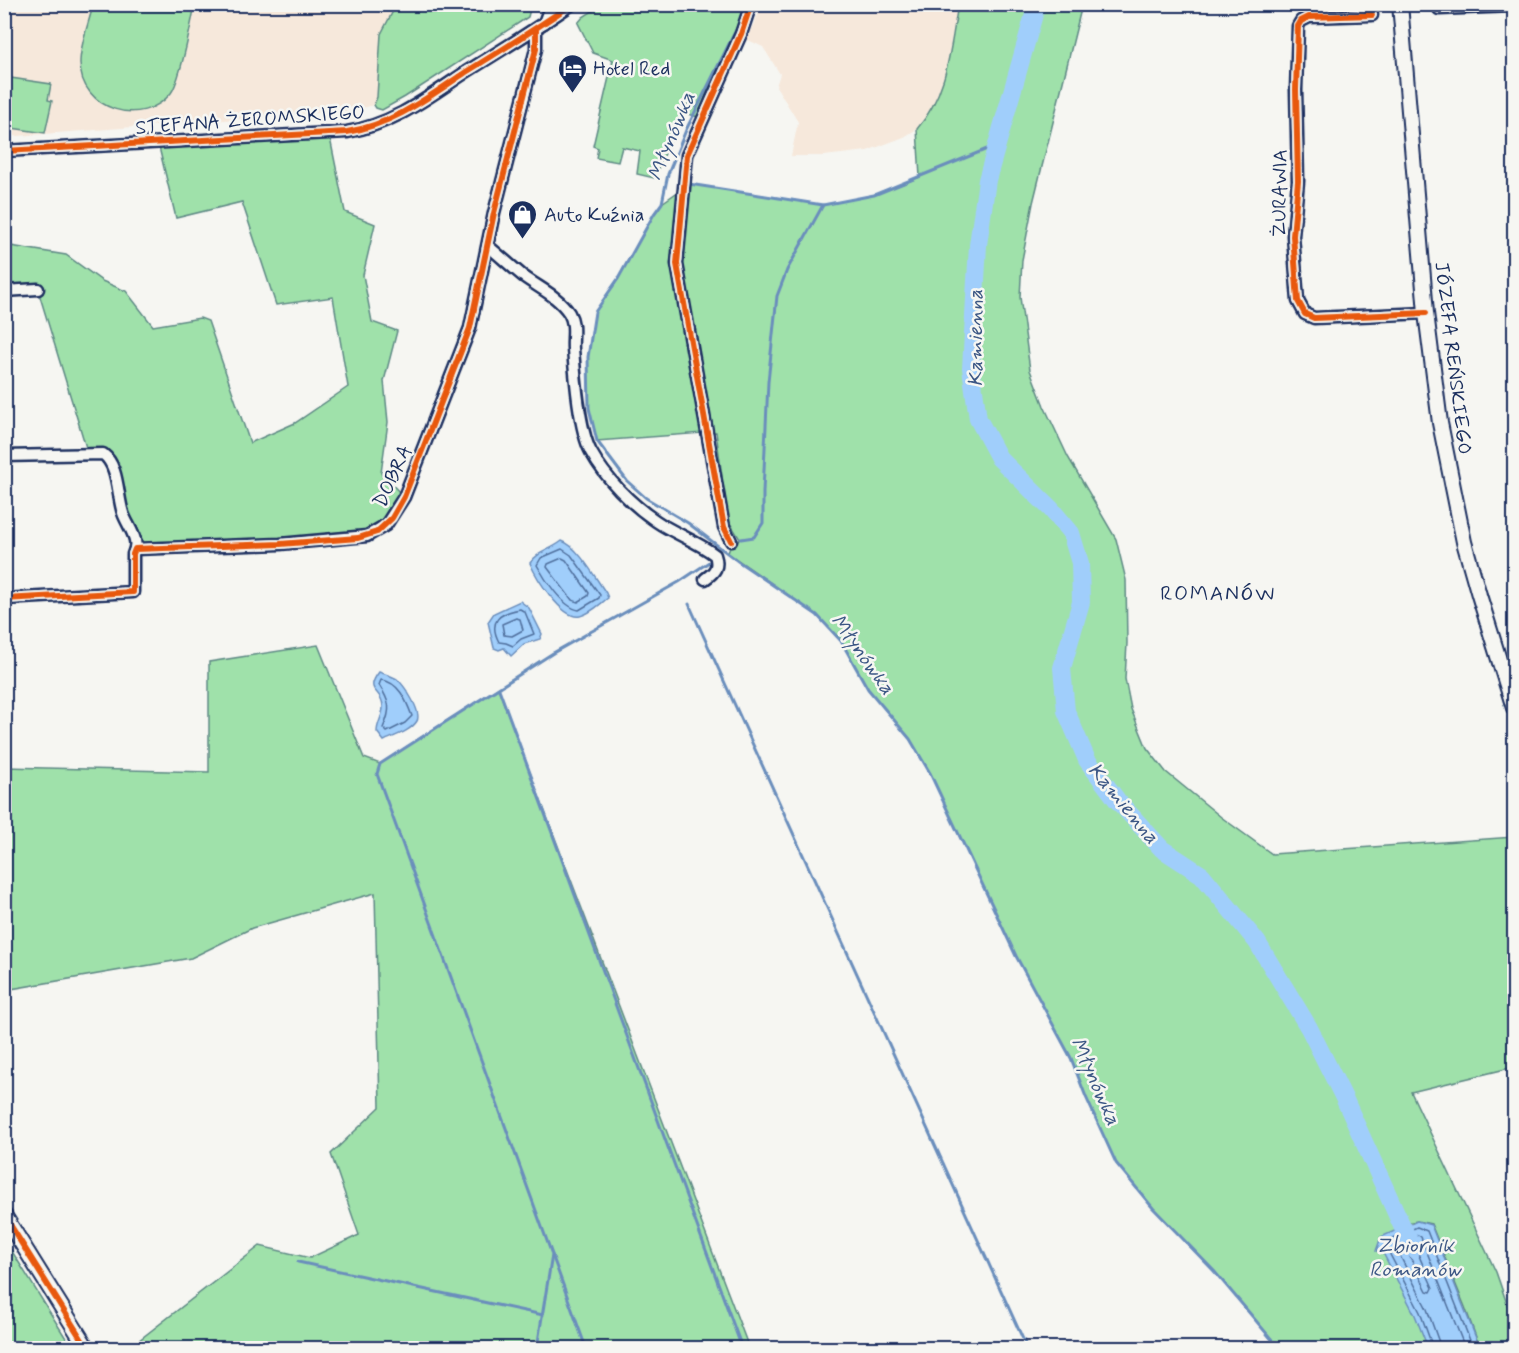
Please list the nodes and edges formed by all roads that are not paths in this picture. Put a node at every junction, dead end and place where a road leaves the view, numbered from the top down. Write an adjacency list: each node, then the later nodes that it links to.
1 (551, 4): 8 (street, DOBRA)
2 (572, 4): 8 (street, STEFANA ŻEROMSKIEGO)
3 (750, 4): 15 (street)
4 (1400, 4): 13 (main road, JÓZEFA REŃSKIEGO)
5 (1515, 6): 6 (street)
6 (1439, 9)
7 (1372, 15): 13 (street, ŻURAWIA)
8 (540, 26): 9 (street, STEFANA ŻEROMSKIEGO); 10 (street, DOBRA)
9 (4, 151)
10 (488, 246): 16 (street, DOBRA); 17 (street)
11 (38, 289): 12 (street)
12 (4, 291)
13 (1426, 313): 19 (main road, JÓZEFA REŃSKIEGO)
14 (4, 456): 16 (street)
15 (731, 541)
16 (135, 549): 18 (street)
17 (705, 579)
18 (4, 599)
19 (1515, 708)
20 (4, 1215): 21 (main road)
21 (87, 1348)

